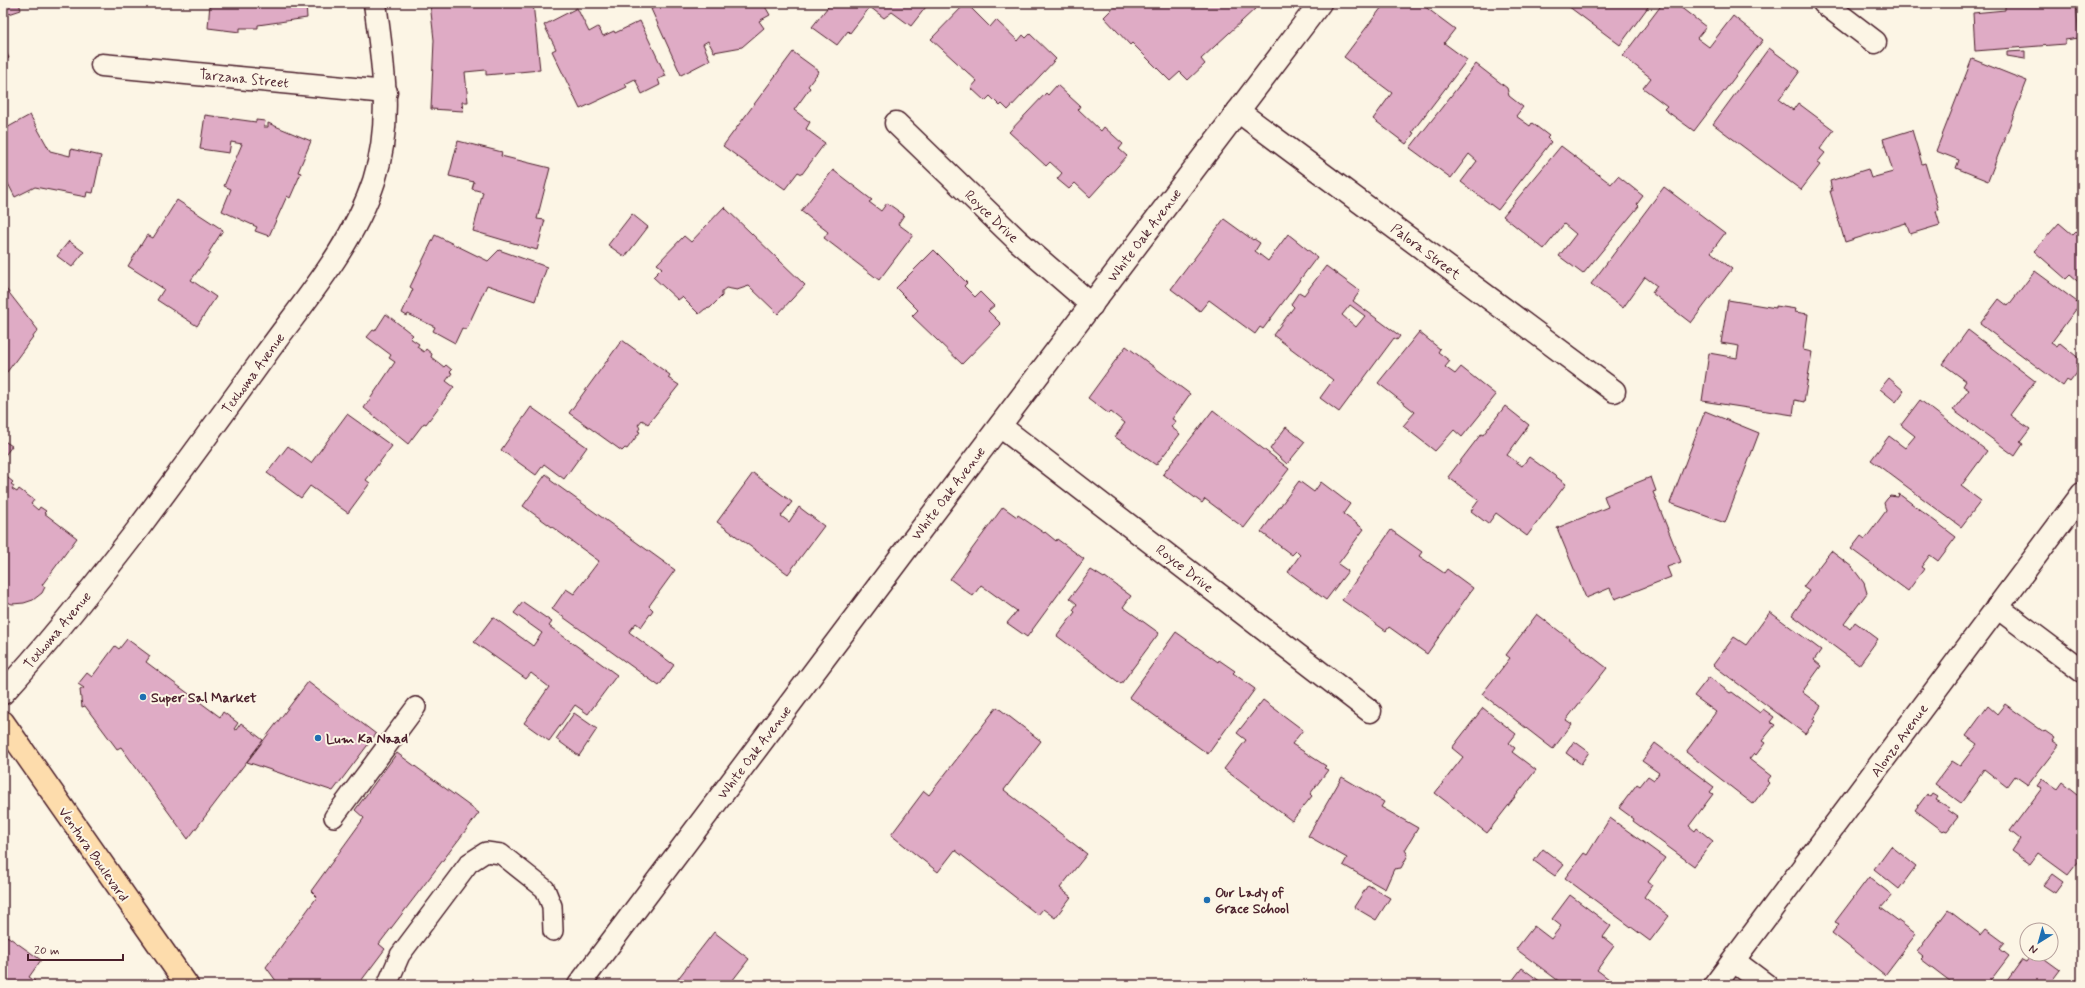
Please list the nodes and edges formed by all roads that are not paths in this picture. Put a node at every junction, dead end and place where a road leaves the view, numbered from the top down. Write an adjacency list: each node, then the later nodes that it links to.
1 (375, 3): 6 (street, Texhoma Avenue)
2 (1320, 3): 7 (street, White Oak Avenue)
3 (1824, 3): 4 (street)
4 (1875, 42)
5 (102, 65): 6 (street, Tarzana Street)
6 (386, 92): 15 (street, Texhoma Avenue)
7 (1238, 111): 9 (street, White Oak Avenue); 10 (street, Palora Street)
8 (896, 123): 9 (street, Royce Drive)
9 (1092, 305): 11 (street, White Oak Avenue)
10 (1614, 391)
11 (1000, 426): 17 (street, Royce Drive); 24 (street, White Oak Avenue)
12 (2082, 494): 13 (street, Alonzo Avenue)
13 (1997, 607): 14 (street); 21 (street, Alonzo Avenue)
14 (2082, 671)
15 (3, 693)
16 (416, 707): 19 (lane)
17 (1370, 710)
18 (3, 722): 22 (main road, Ventura Boulevard)
19 (334, 817)
20 (553, 930): 23 (lane)
21 (1734, 960): 25 (street, Alonzo Avenue); 26 (street)
22 (187, 985)
23 (387, 985)
24 (579, 985)
25 (1715, 985)
26 (1766, 985)

